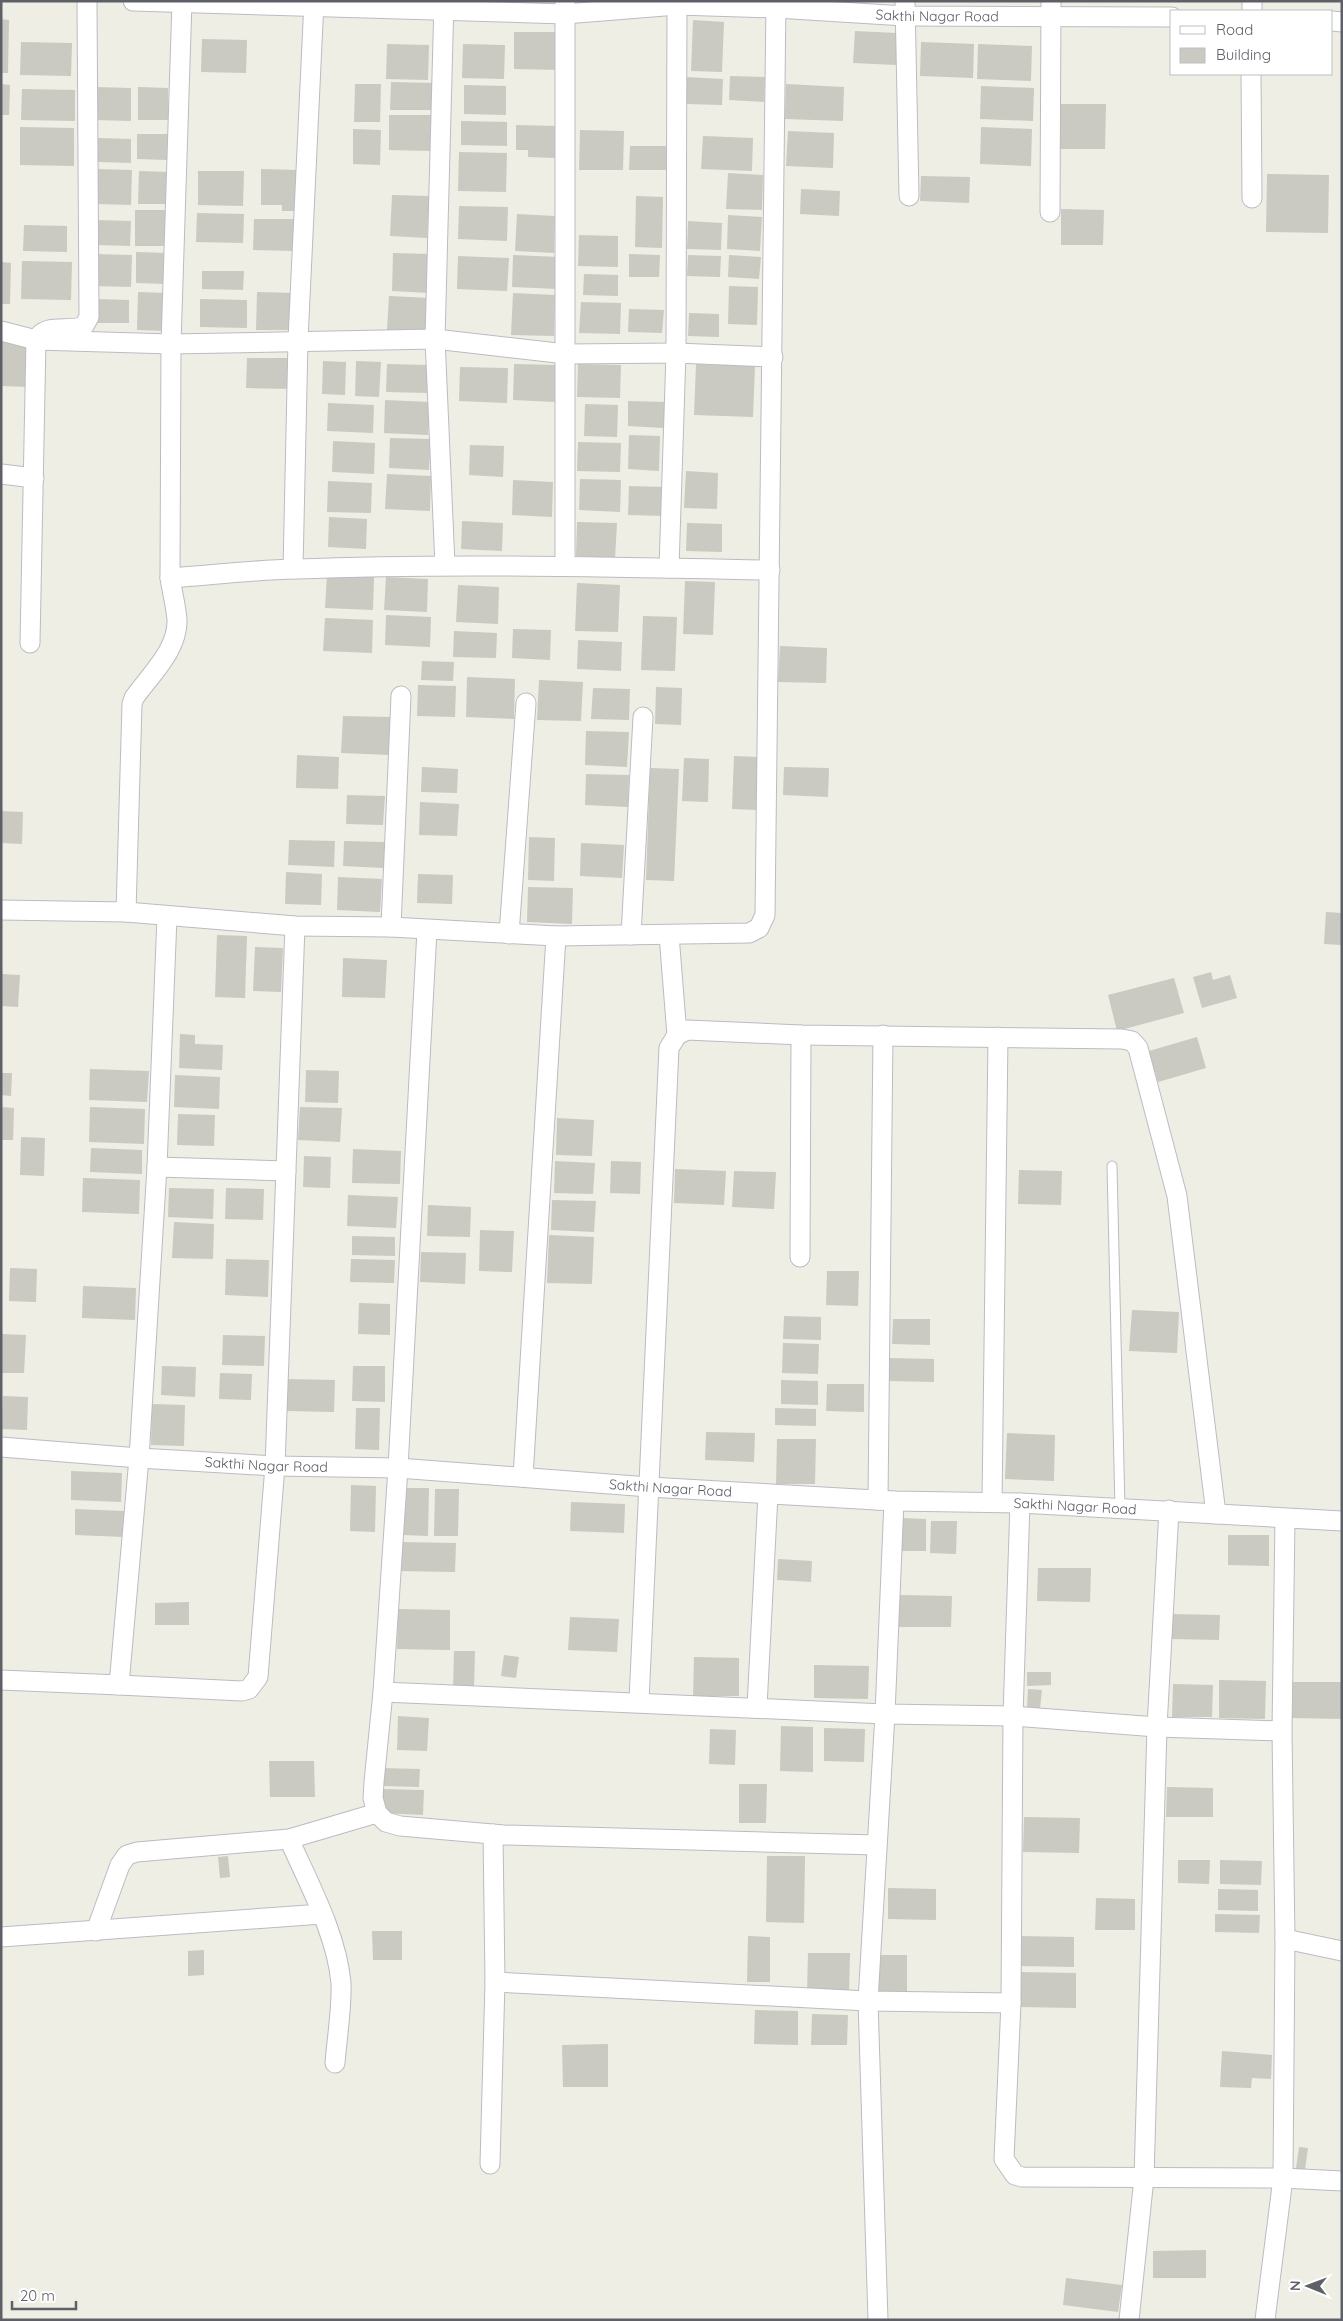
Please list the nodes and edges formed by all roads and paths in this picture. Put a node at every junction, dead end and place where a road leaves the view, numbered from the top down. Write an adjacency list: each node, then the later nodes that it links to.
1 (87, 1): 18 (street)
2 (134, 1): 3 (street, Sakthi Nagar Road)
3 (182, 2): 5 (street, Sakthi Nagar Road); 20 (street)
4 (677, 3): 6 (street, Sakthi Nagar Road); 8 (street, Sakthi Nagar Road); 21 (street)
5 (314, 4): 7 (street, Sakthi Nagar Road); 19 (street)
6 (776, 4): 10 (street, Sakthi Nagar Road); 23 (street)
7 (444, 5): 8 (street, Sakthi Nagar Road); 17 (street)
8 (565, 8): 22 (street)
9 (1051, 8): 10 (street, Sakthi Nagar Road); 11 (street, Sakthi Nagar Road); 15 (street)
10 (905, 9): 13 (street)
11 (1163, 12)
12 (1252, 75): 14 (street)
13 (909, 196)
14 (1252, 198)
15 (1050, 212)
16 (1, 331): 18 (street)
17 (435, 339): 19 (street); 22 (street); 26 (street)
18 (36, 340): 20 (street); 25 (street)
19 (298, 340): 20 (street); 29 (street)
20 (171, 344): 31 (street)
21 (676, 353): 22 (street); 23 (street); 28 (street)
22 (566, 354): 27 (street)
23 (773, 357): 30 (street)
24 (1, 474): 25 (street)
25 (34, 478): 32 (street)
26 (445, 565): 27 (street); 29 (street)
27 (565, 565): 28 (street)
28 (669, 568): 30 (street)
29 (293, 569): 31 (street)
30 (770, 570): 43 (street)
31 (170, 578): 37 (street)
32 (30, 643)
33 (401, 696): 40 (street)
34 (526, 703): 42 (street)
35 (643, 717): 44 (street)
36 (1, 910): 37 (street)
37 (126, 912): 38 (street)
38 (167, 917): 39 (street); 51 (street)
39 (295, 926): 40 (street); 52 (street)
40 (391, 927): 41 (street)
41 (427, 930): 42 (street); 57 (street)
42 (509, 934): 45 (street)
43 (669, 934): 44 (street); 46 (street)
44 (631, 935): 45 (street)
45 (556, 936): 58 (street)
46 (677, 1035): 47 (street); 59 (street)
47 (801, 1035): 48 (street); 53 (street)
48 (883, 1035): 49 (street); 61 (street)
49 (998, 1037): 62 (street); 66 (street)
50 (1112, 1166): 64 (lane)
51 (157, 1167): 52 (street); 55 (street)
52 (286, 1171): 56 (street)
53 (800, 1257)
54 (1, 1447): 55 (street, Sakthi Nagar Road)
55 (139, 1458): 56 (street, Sakthi Nagar Road); 70 (street)
56 (275, 1466): 57 (street, Sakthi Nagar Road); 70 (street)
57 (398, 1468): 58 (street, Sakthi Nagar Road); 71 (street)
58 (523, 1477): 59 (street, Sakthi Nagar Road)
59 (649, 1487): 60 (street, Sakthi Nagar Road); 72 (street)
60 (768, 1494): 61 (street, Sakthi Nagar Road); 73 (street)
61 (886, 1501): 62 (street, Sakthi Nagar Road); 74 (street)
62 (992, 1502): 63 (street, Sakthi Nagar Road)
63 (1020, 1503): 64 (street, Sakthi Nagar Road); 75 (street)
64 (1120, 1508): 65 (street, Sakthi Nagar Road)
65 (1169, 1510): 66 (street, Sakthi Nagar Road); 76 (street)
66 (1216, 1514): 67 (street, Sakthi Nagar Road)
67 (1285, 1519): 68 (street, Sakthi Nagar Road); 77 (street)
68 (1342, 1521)
69 (1, 1680): 70 (street)
70 (119, 1684)
71 (383, 1692): 72 (street); 78 (street)
72 (639, 1701): 73 (street)
73 (757, 1707): 74 (street)
74 (885, 1714): 75 (street); 81 (street)
75 (1014, 1716): 76 (street); 89 (street)
76 (1157, 1728): 77 (street); 92 (street)
77 (1282, 1731): 85 (street)
78 (377, 1813): 79 (street); 80 (street)
79 (493, 1834): 81 (street); 87 (street)
80 (289, 1839): 82 (street); 83 (street)
81 (876, 1846): 88 (street)
82 (322, 1914): 83 (street); 90 (street)
83 (96, 1931): 84 (street)
84 (1, 1938)
85 (1285, 1939): 86 (street); 93 (street)
86 (1342, 1951)
87 (494, 1982): 88 (street); 91 (street)
88 (868, 2002): 89 (street); 95 (street)
89 (1011, 2003): 92 (street)
90 (335, 2063)
91 (490, 2164)
92 (1144, 2178): 93 (street); 96 (street)
93 (1283, 2178): 94 (street); 97 (street)
94 (1342, 2181)
95 (878, 2320)
96 (1129, 2320)
97 (1265, 2320)

